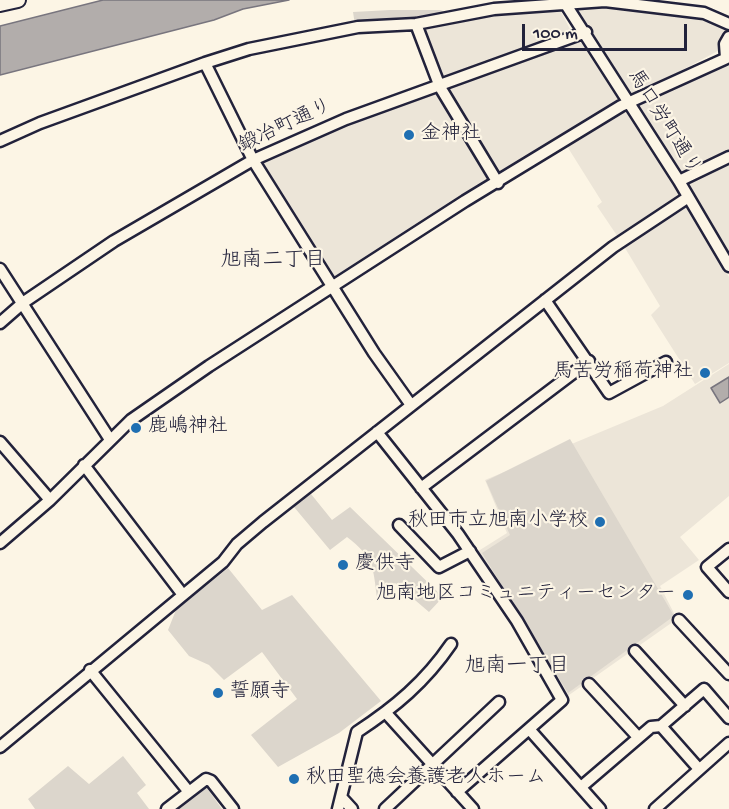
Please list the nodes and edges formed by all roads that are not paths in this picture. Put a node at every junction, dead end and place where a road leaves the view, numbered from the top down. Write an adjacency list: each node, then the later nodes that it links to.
1 (18, 0): 3 (main road)
2 (564, 2): 4 (street); 5 (street); 6 (street, 馬口労町通り)
3 (0, 4)
4 (416, 24): 9 (street); 10 (street)
5 (729, 24)
6 (586, 32): 10 (street, 鍛冶町通り); 11 (street, 馬口労町通り)
7 (729, 37): 8 (street)
8 (728, 57): 11 (street)
9 (205, 63): 12 (street); 14 (street)
10 (440, 87): 14 (street, 鍛冶町通り); 16 (street)
11 (630, 102): 15 (street, 馬口労町通り); 16 (street)
12 (0, 141)
13 (729, 157): 15 (street)
14 (253, 160): 20 (street); 22 (street, 鍛冶町通り)
15 (679, 181): 17 (street, 馬口労町通り)
16 (498, 183): 20 (street)
17 (687, 198): 18 (street, 馬口労町通り); 21 (street)
18 (729, 266)
19 (0, 269): 22 (street)
20 (333, 286): 26 (street); 28 (street)
21 (545, 300): 24 (street); 26 (street)
22 (24, 302): 23 (street, 鍛冶町通り); 28 (street)
23 (0, 323)
24 (589, 361): 25 (street); 31 (street)
25 (666, 362)
26 (411, 405): 27 (street)
27 (377, 432): 31 (street); 38 (street)
28 (110, 438): 30 (street)
29 (0, 442): 32 (street)
30 (84, 465): 32 (street); 38 (street)
31 (421, 488): 36 (street)
32 (50, 500): 34 (street)
33 (399, 525): 36 (street)
34 (0, 543)
35 (729, 549): 37 (street)
36 (470, 551): 50 (street)
37 (729, 592)
38 (183, 595): 42 (street)
39 (680, 620): 43 (street)
40 (451, 644): 47 (street)
41 (635, 651): 46 (street)
42 (90, 670): 53 (street); 57 (street)
43 (729, 674)
44 (589, 684): 51 (street)
45 (499, 702): 54 (street)
46 (685, 706): 48 (street); 49 (street)
47 (386, 713): 54 (street); 59 (street)
48 (729, 718)
49 (661, 726): 51 (street); 55 (street)
50 (529, 729): 56 (street); 58 (street)
51 (638, 737): 56 (street)
52 (729, 743): 55 (street)
53 (0, 747)
54 (432, 765): 58 (street); 64 (street)
55 (699, 770): 67 (street)
56 (581, 787): 66 (street)
57 (189, 792): 60 (street); 61 (street)
58 (457, 792): 65 (street)
59 (341, 797): 62 (street); 63 (street)
60 (167, 809)
61 (233, 809)
62 (338, 809)
63 (352, 809)
64 (385, 809)
65 (473, 809)
66 (600, 809)
67 (655, 809)

